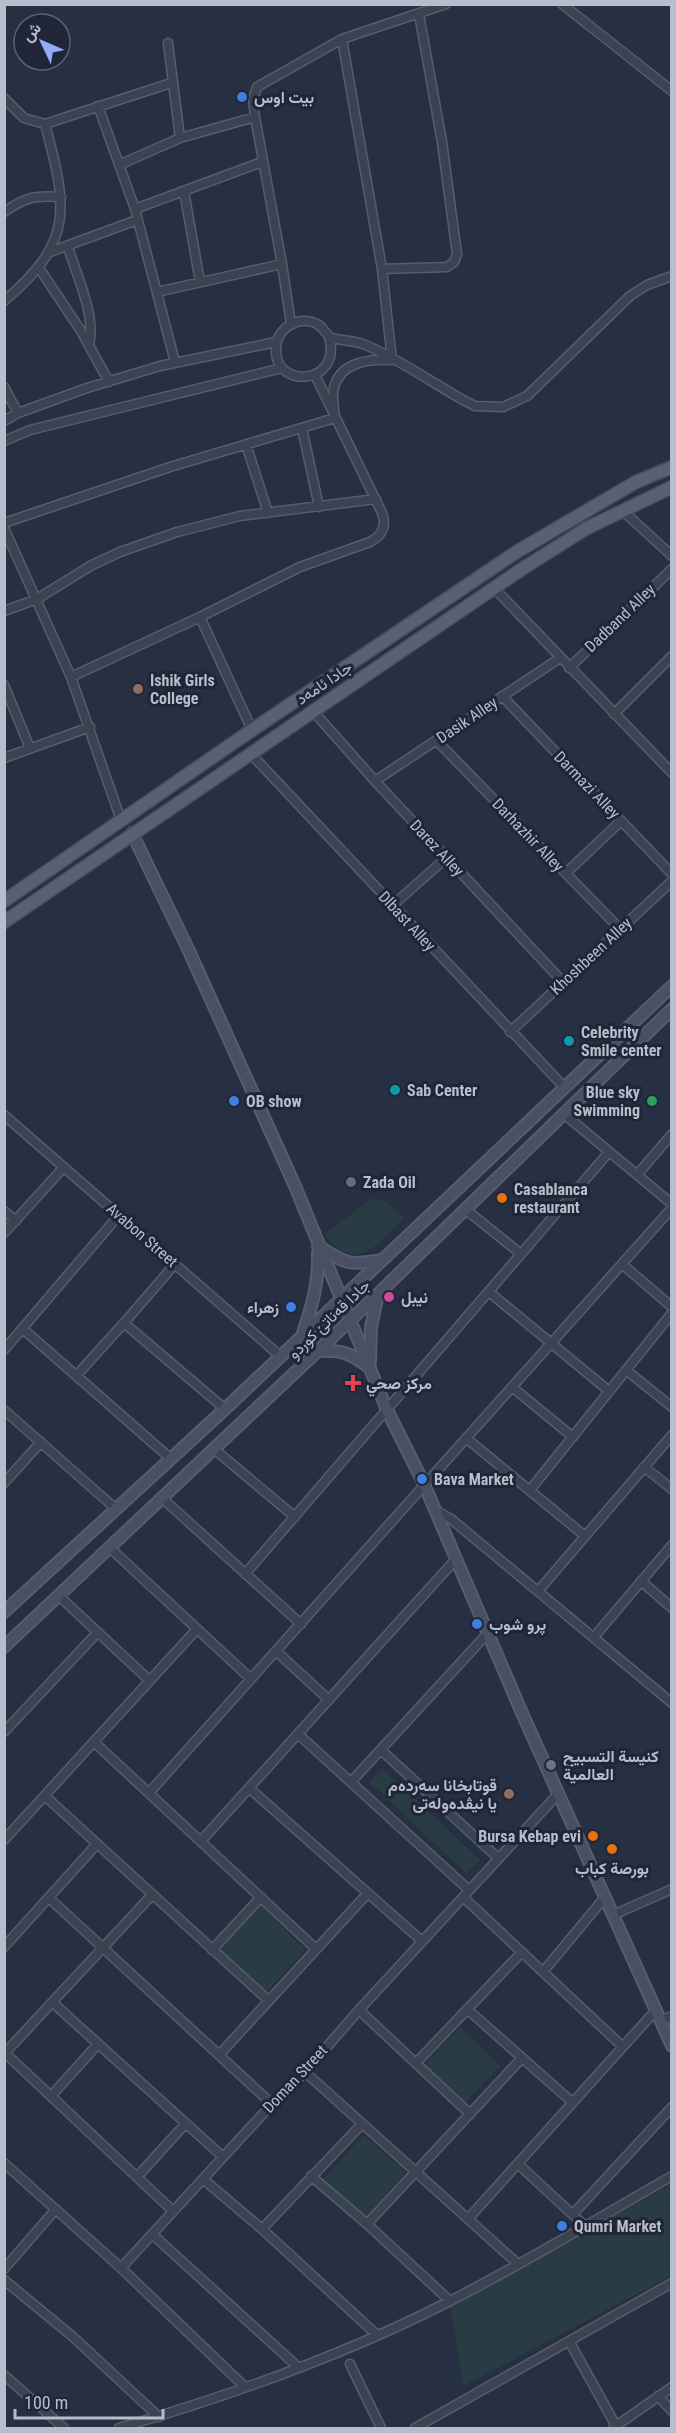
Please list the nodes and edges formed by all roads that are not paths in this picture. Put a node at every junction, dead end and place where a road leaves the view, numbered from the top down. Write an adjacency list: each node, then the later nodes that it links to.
1 (446, 4): 3 (street)
2 (562, 4): 7 (street)
3 (419, 14): 4 (street); 24 (street)
4 (342, 39): 10 (street); 24 (street)
5 (168, 43): 6 (street)
6 (171, 83): 9 (street); 12 (street)
7 (672, 91)
8 (4, 98): 11 (street)
9 (98, 106): 11 (street); 14 (street)
10 (255, 117): 12 (street); 13 (street)
11 (45, 124): 16 (street)
12 (180, 138): 14 (street)
13 (262, 162): 15 (street); 22 (street)
14 (121, 164): 17 (street)
15 (184, 191): 17 (street); 26 (street)
16 (61, 197): 18 (street); 21 (street)
17 (135, 209): 19 (street)
18 (4, 212)
19 (137, 220): 20 (street); 27 (street)
20 (68, 247): 21 (street); 32 (street)
21 (50, 252): 23 (street)
22 (282, 264): 26 (street); 29 (street)
23 (39, 268): 28 (street); 32 (street)
24 (382, 269): 33 (street)
25 (672, 276): 33 (street)
26 (200, 282): 27 (street)
27 (157, 292): 34 (street)
28 (4, 301)
29 (291, 324): 30 (street); 31 (street)
30 (329, 337): 33 (street); 36 (street)
31 (276, 342): 34 (street); 35 (street)
32 (89, 346): 37 (street)
33 (392, 360): 40 (street)
34 (175, 362): 37 (street)
35 (282, 368): 36 (street); 43 (street)
36 (315, 375): 40 (street)
37 (109, 382): 39 (street)
38 (4, 387): 39 (street)
39 (18, 413): 41 (street)
40 (335, 418): 42 (street); 47 (street)
41 (4, 421)
42 (302, 428): 44 (street); 48 (street)
43 (4, 441)
44 (246, 444): 50 (street); 51 (street)
45 (672, 467): 59 (main road, جادا ئامەد)
46 (672, 487): 49 (main road, جادا ئامەد)
47 (376, 499): 48 (street); 58 (street)
48 (319, 507): 50 (street)
49 (622, 510): 53 (street); 55 (main road, جادا ئامەد)
50 (268, 513): 56 (street)
51 (4, 523)
52 (4, 528): 56 (street)
53 (672, 556)
54 (672, 569): 64 (street, Dadband Alley)
55 (494, 588): 60 (main road, جادا ئامەد); 62 (street)
56 (37, 599): 57 (street); 66 (street)
57 (4, 611)
58 (200, 617): 66 (street); 72 (street)
59 (383, 641): 60 (main road); 61 (main road, جادا ئامەد)
60 (394, 656): 65 (main road, جادا ئامەد)
61 (357, 658): 65 (main road); 72 (main road, جادا ئامەد)
62 (560, 658): 64 (street); 68 (street, Dasik Alley)
63 (670, 662): 70 (street)
64 (569, 668): 70 (street)
65 (367, 674): 69 (main road, جادا ئامەد)
66 (71, 677): 71 (street)
67 (4, 686): 74 (street)
68 (502, 696): 73 (street, Dasik Alley); 80 (street, Darmazi Alley)
69 (313, 711): 75 (main road, جادا ئامەد); 78 (street, Darez Alley)
70 (614, 714): 77 (street)
71 (90, 727): 74 (street); 79 (street)
72 (252, 729): 79 (main road, جادا ئامەد)
73 (436, 740): 78 (street, Dasik Alley); 83 (street, Darhazhir Alley)
74 (30, 748): 76 (street)
75 (250, 753): 81 (main road, جادا ئامەد); 87 (street, Dlbast Alley)
76 (4, 758)
77 (672, 773)
78 (375, 782): 82 (street, Darez Alley)
79 (121, 820): 86 (main road, جادا ئامەد)
80 (621, 821): 83 (street); 84 (street, Darmazi Alley)
81 (132, 833): 88 (main road, جادا ئامەد); 107 (street)
82 (446, 858): 87 (street); 90 (street, Darez Alley)
83 (566, 873): 89 (street, Darhazhir Alley)
84 (672, 874)
85 (672, 881): 89 (street, Khoshbeen Alley)
86 (4, 901)
87 (392, 906): 93 (street, Dlbast Alley)
88 (4, 922)
89 (620, 929): 90 (street, Khoshbeen Alley)
90 (563, 982): 93 (street, Khoshbeen Alley)
91 (672, 986): 94 (street, جادا قەناتێ کوردو)
92 (672, 1010): 95 (street, جادا قەناتێ کوردو)
93 (510, 1032): 94 (street, Dlbast Alley)
94 (565, 1089): 109 (street, جادا قەناتێ کوردو)
95 (564, 1114): 98 (street); 102 (street, جادا قەناتێ کوردو)
96 (4, 1115): 99 (street, Avabon Street)
97 (672, 1134): 100 (street)
98 (609, 1152): 100 (street); 108 (street)
99 (64, 1167): 104 (street, Avabon Street); 105 (street)
100 (637, 1175): 101 (street)
101 (672, 1206): 111 (street)
102 (465, 1209): 108 (street); 113 (street, جادا قەناتێ کوردو)
103 (4, 1211): 105 (street)
104 (119, 1215): 110 (street, Avabon Street); 119 (street)
105 (16, 1221): 106 (street)
106 (4, 1233)
107 (318, 1246): 109 (street); 114 (street); 120 (street)
108 (521, 1254): 112 (street)
109 (384, 1260): 114 (street, جادا قەناتێ کوردو)
110 (175, 1264): 118 (street); 124 (street, Avabon Street)
111 (622, 1264): 115 (street); 121 (street)
112 (489, 1292): 121 (street); 133 (street)
113 (378, 1294): 117 (street, جادا قەناتێ کوردو); 125 (street)
114 (341, 1298): 117 (street); 120 (street, جادا قەناتێ کوردو)
115 (672, 1307)
116 (672, 1313): 126 (street)
117 (351, 1319): 123 (street, جادا قەناتێ کوردو); 125 (street)
118 (124, 1323): 127 (street); 131 (street)
119 (23, 1329): 122 (street); 127 (street)
120 (302, 1336): 124 (street, جادا قەناتێ کوردو)
121 (551, 1343): 128 (street); 129 (street)
122 (4, 1350)
123 (318, 1351): 125 (street); 138 (street, جادا قەناتێ کوردو)
124 (280, 1356): 131 (street, جادا قەناتێ کوردو)
125 (369, 1368): 133 (street)
126 (626, 1370): 129 (street); 130 (street)
127 (76, 1376): 139 (street)
128 (512, 1387): 135 (street); 136 (street)
129 (609, 1391): 135 (street)
130 (672, 1407)
131 (225, 1409): 139 (street, جادا قەناتێ کوردو)
132 (4, 1410): 137 (street)
133 (387, 1410): 142 (street); 148 (street)
134 (672, 1435): 140 (street)
135 (573, 1437): 143 (street)
136 (466, 1438): 142 (street); 143 (street)
137 (41, 1442): 141 (street); 146 (street)
138 (214, 1449): 145 (street, جادا قەناتێ کوردو); 148 (street)
139 (170, 1458): 146 (street, جادا قەناتێ کوردو)
140 (644, 1467): 144 (street); 149 (street)
141 (4, 1483)
142 (424, 1484): 147 (street); 159 (street)
143 (530, 1490): 149 (street)
144 (672, 1490)
145 (162, 1498): 151 (street, جادا قەناتێ کوردو); 153 (street)
146 (116, 1509): 158 (street, جادا قەناتێ کوردو)
147 (435, 1510): 152 (street); 155 (street)
148 (295, 1517): 153 (street)
149 (585, 1536): 155 (street)
150 (672, 1545): 154 (street)
151 (110, 1548): 156 (street, جادا قەناتێ کوردو); 160 (street)
152 (456, 1559): 162 (street); 168 (street)
153 (245, 1574): 159 (street)
154 (641, 1581): 157 (street); 163 (street)
155 (538, 1590): 163 (street)
156 (59, 1596): 161 (street); 164 (street, جادا قەناتێ کوردو)
157 (672, 1608)
158 (6, 1609)
159 (301, 1624): 165 (street)
160 (197, 1629): 166 (street); 167 (street)
161 (98, 1632): 167 (street); 170 (street)
162 (487, 1634): 173 (street); 177 (street)
163 (594, 1637): 169 (street)
164 (4, 1647)
165 (276, 1651): 166 (street); 168 (street)
166 (251, 1679): 176 (street)
167 (150, 1681): 172 (street)
168 (329, 1700): 171 (street)
169 (672, 1703)
170 (4, 1732)
171 (298, 1734): 174 (street); 175 (street)
172 (94, 1742): 176 (street); 178 (street)
173 (381, 1750): 174 (street); 182 (street)
174 (351, 1782): 185 (street)
175 (249, 1788): 180 (street); 184 (street)
176 (149, 1793): 180 (street)
177 (559, 1793): 182 (street, Doman Street); 188 (street)
178 (45, 1796): 179 (street); 181 (street)
179 (4, 1840)
180 (201, 1841): 187 (street)
181 (98, 1844): 186 (street); 189 (street)
182 (498, 1858): 185 (street, Doman Street)
183 (672, 1889): 190 (street)
184 (368, 1893): 191 (street); 194 (street)
185 (466, 1893): 191 (street, Doman Street); 196 (street)
186 (153, 1895): 193 (street); 195 (street)
187 (261, 1897): 194 (street); 195 (street)
188 (604, 1897): 190 (street); 197 (street)
189 (49, 1898): 192 (street); 193 (street)
190 (613, 1915): 202 (street)
191 (422, 1941): 201 (street, Doman Street)
192 (4, 1947)
193 (102, 1947): 199 (street); 209 (street)
194 (316, 1949): 198 (street)
195 (212, 1950): 198 (street)
196 (522, 1952): 197 (street); 200 (street)
197 (543, 1972): 206 (street)
198 (269, 2001): 209 (street)
199 (52, 2002): 205 (street); 208 (street)
200 (467, 2009): 210 (street); 211 (street)
201 (358, 2010): 211 (street); 212 (street, Doman Street)
202 (656, 2010): 204 (street); 206 (street)
203 (672, 2016): 204 (street)
204 (660, 2021): 207 (street)
205 (98, 2044): 213 (street); 218 (street)
206 (622, 2046): 214 (street)
207 (672, 2046)
208 (5, 2053): 213 (street)
209 (219, 2055): 215 (street)
210 (522, 2058): 214 (street); 217 (street)
211 (416, 2063): 217 (street)
212 (304, 2072): 215 (street, Doman Street); 219 (street)
213 (51, 2096): 226 (street)
214 (572, 2102): 222 (street)
215 (272, 2104): 220 (street, Doman Street)
216 (672, 2107): 230 (street)
217 (470, 2114): 223 (street)
218 (186, 2123): 220 (street); 226 (street)
219 (362, 2124): 223 (street); 224 (street)
220 (223, 2157): 227 (street, Doman Street)
221 (4, 2163): 228 (street)
222 (518, 2164): 230 (street); 231 (street)
223 (416, 2172): 231 (street); 232 (street)
224 (312, 2176): 232 (street); 234 (street)
225 (672, 2176): 233 (street)
226 (137, 2177): 229 (street)
227 (203, 2179): 229 (street, Doman Street); 234 (street)
228 (56, 2209): 237 (street); 238 (street)
229 (173, 2211): 235 (street, Doman Street)
230 (573, 2214): 233 (street)
231 (468, 2219): 236 (street)
232 (367, 2224): 241 (street)
233 (585, 2226): 236 (street)
234 (262, 2229): 242 (street)
235 (152, 2234): 237 (street, Doman Street); 245 (street)
236 (518, 2264): 241 (street)
237 (121, 2268): 247 (street)
238 (4, 2269)
239 (4, 2280): 251 (street)
240 (672, 2283): 243 (street)
241 (450, 2301): 242 (street)
242 (376, 2336): 245 (street)
243 (569, 2341): 252 (street); 256 (street)
244 (350, 2364): 255 (street)
245 (299, 2368): 247 (street)
246 (4, 2375): 253 (street)
247 (245, 2387): 251 (street)
248 (672, 2387): 249 (street)
249 (658, 2396): 250 (street); 252 (street)
250 (672, 2411)
251 (159, 2417): 254 (street)
252 (614, 2427)
253 (64, 2428)
254 (119, 2428)
255 (381, 2428)
256 (416, 2428)

